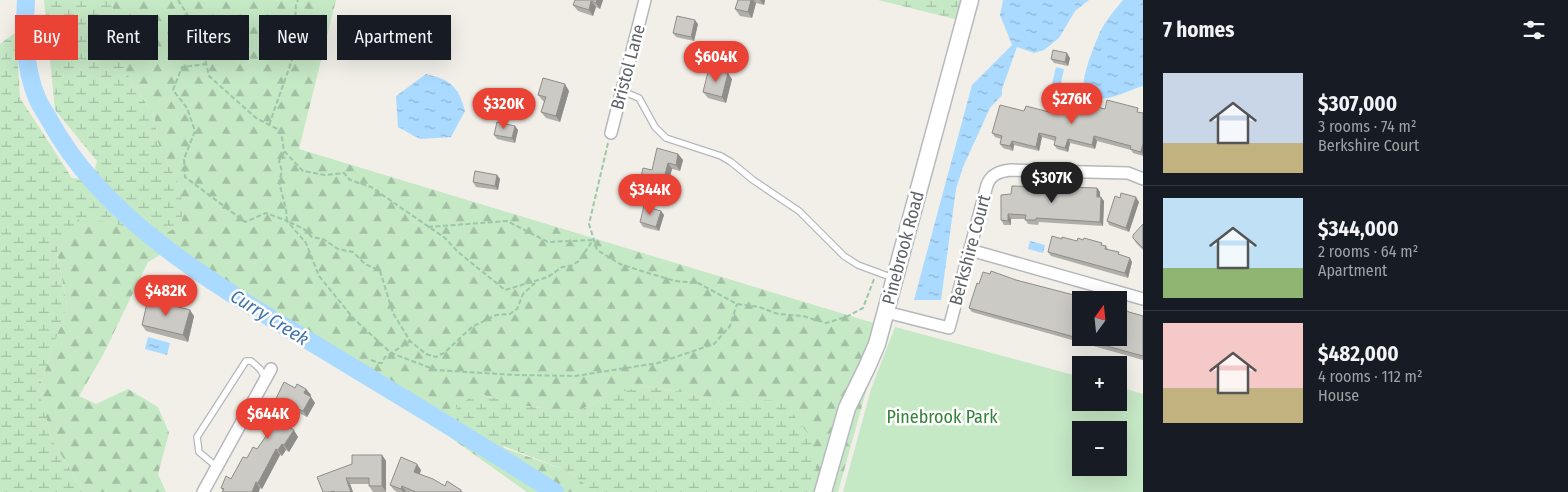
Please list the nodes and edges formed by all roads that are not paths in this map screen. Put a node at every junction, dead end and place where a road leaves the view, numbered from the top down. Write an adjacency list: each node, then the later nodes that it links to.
1 (645, 0): 3 (street, Bristol Lane)
2 (970, 0): 7 (street, Pinebrook Road)
3 (622, 90): 4 (street, Bristol Lane); 7 (lane)
4 (611, 133)
5 (1143, 179): 6 (street, Berkshire Court)
6 (970, 250): 8 (street); 9 (street, Berkshire Court)
7 (895, 279): 9 (street, Pinebrook Road)
8 (1143, 299)
9 (886, 312): 13 (street, Pinebrook Road)
10 (268, 374): 11 (street); 11 (lane)
11 (217, 467): 12 (street)
12 (203, 492)
13 (823, 492)

